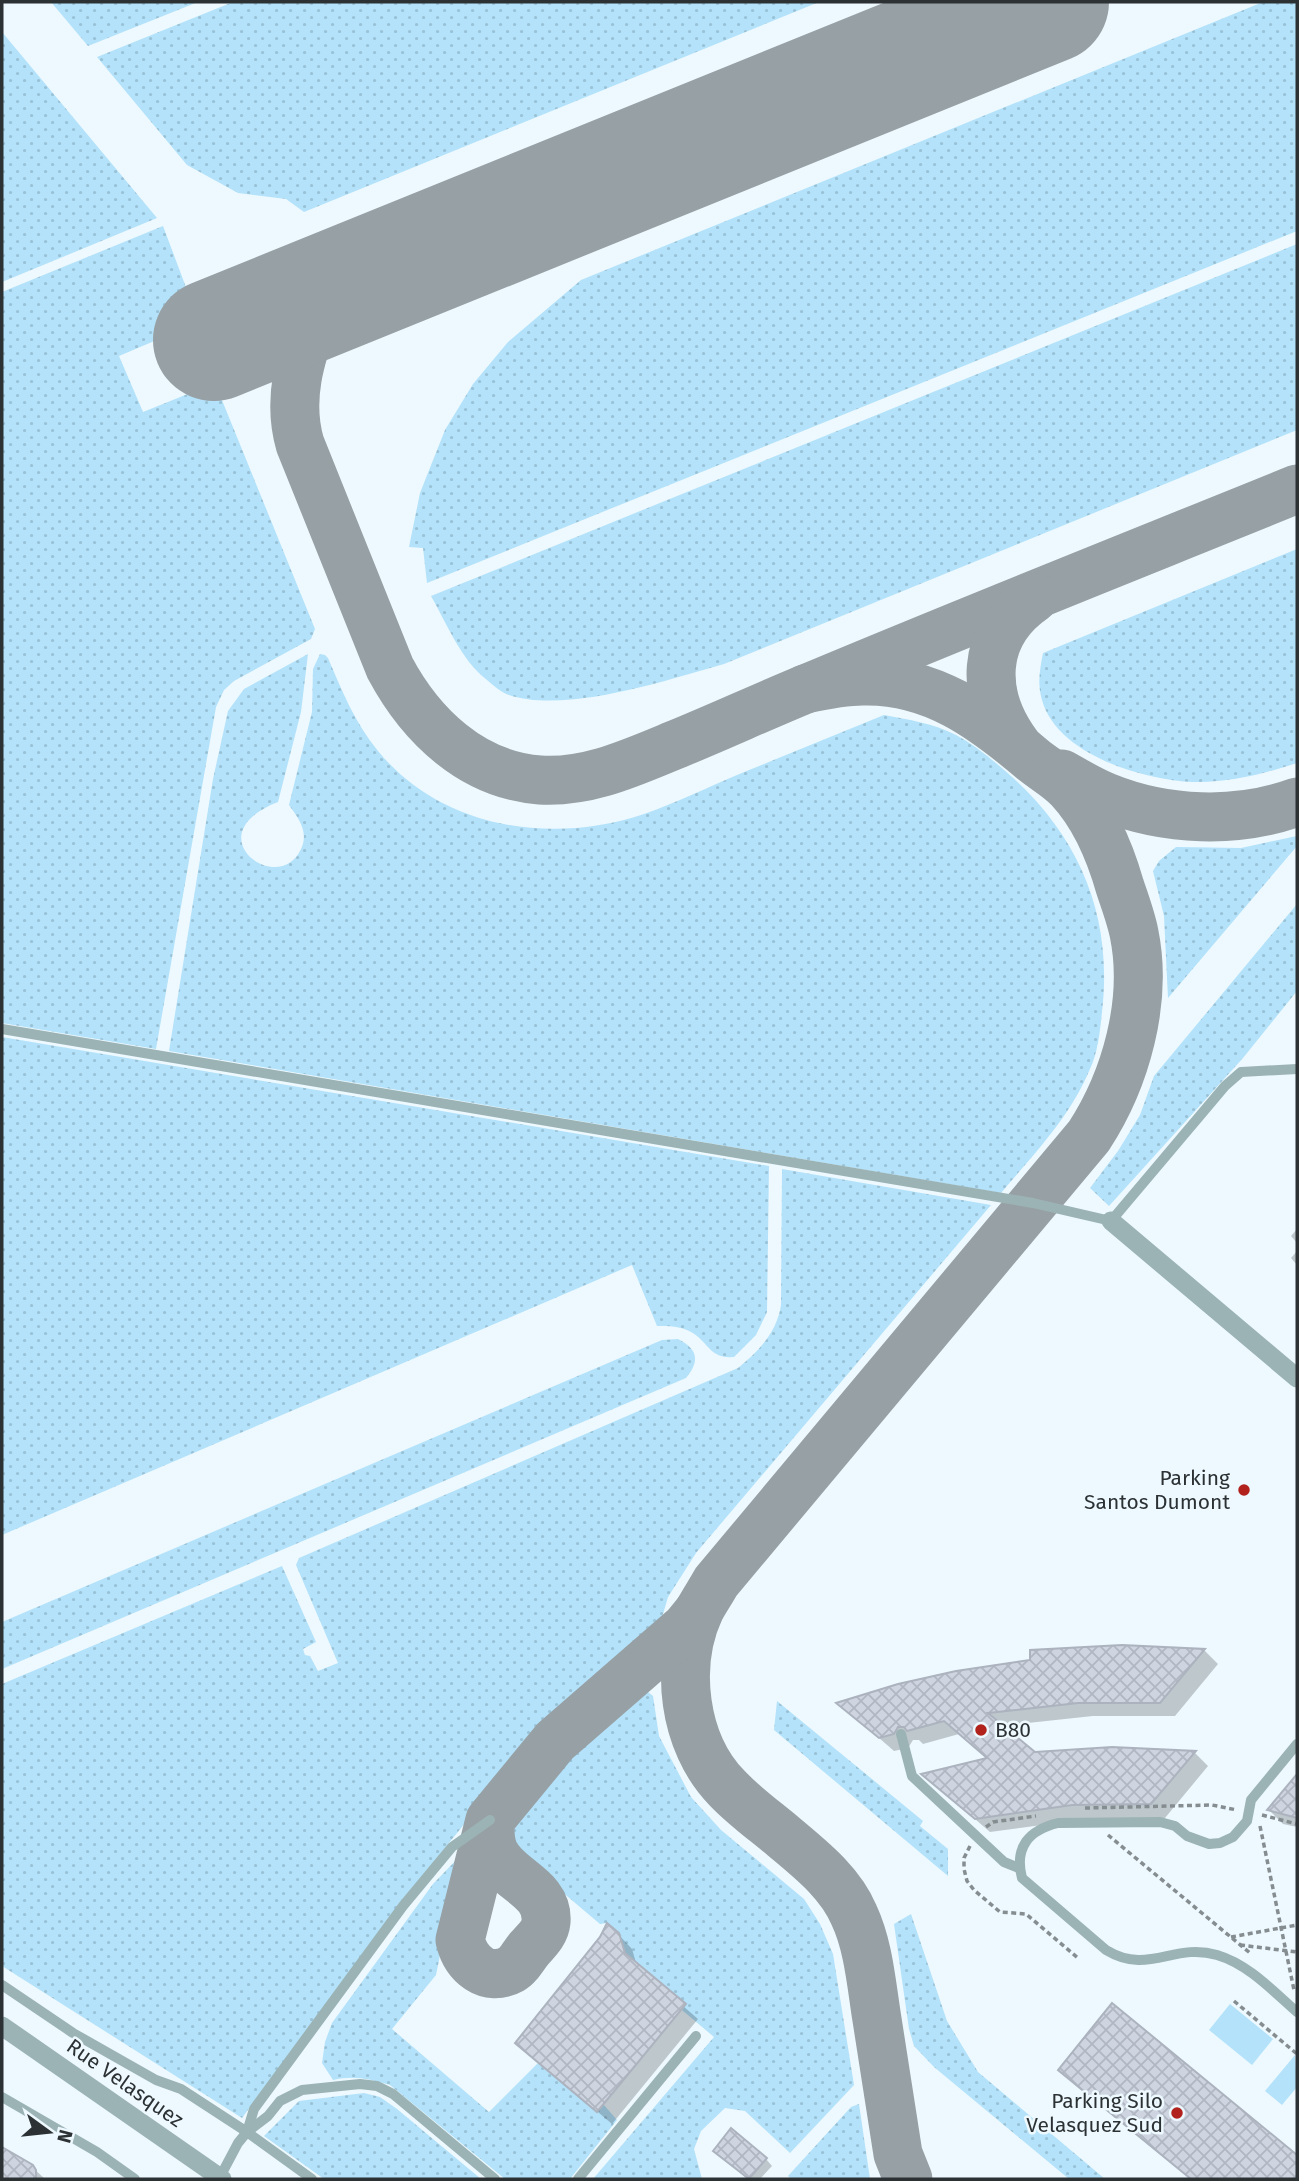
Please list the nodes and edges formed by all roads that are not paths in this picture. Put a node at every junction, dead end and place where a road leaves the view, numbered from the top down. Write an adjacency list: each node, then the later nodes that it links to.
1 (2, 1029): 3 (lane)
2 (1297, 1069): 3 (lane)
3 (1111, 1222): 4 (street)
4 (1297, 1378)
5 (901, 1734): 8 (lane)
6 (1297, 1744): 8 (lane)
7 (490, 1820): 14 (lane)
8 (1020, 1868): 10 (lane)
9 (2, 1985): 14 (lane)
10 (1297, 2012)
11 (2, 2026): 15 (street, Rue Velasquez)
12 (696, 2036): 19 (lane)
13 (2, 2096): 16 (lane)
14 (247, 2132): 15 (lane); 17 (lane); 18 (lane)
15 (221, 2178)
16 (135, 2179)
17 (312, 2179)
18 (495, 2179)
19 (578, 2179)

